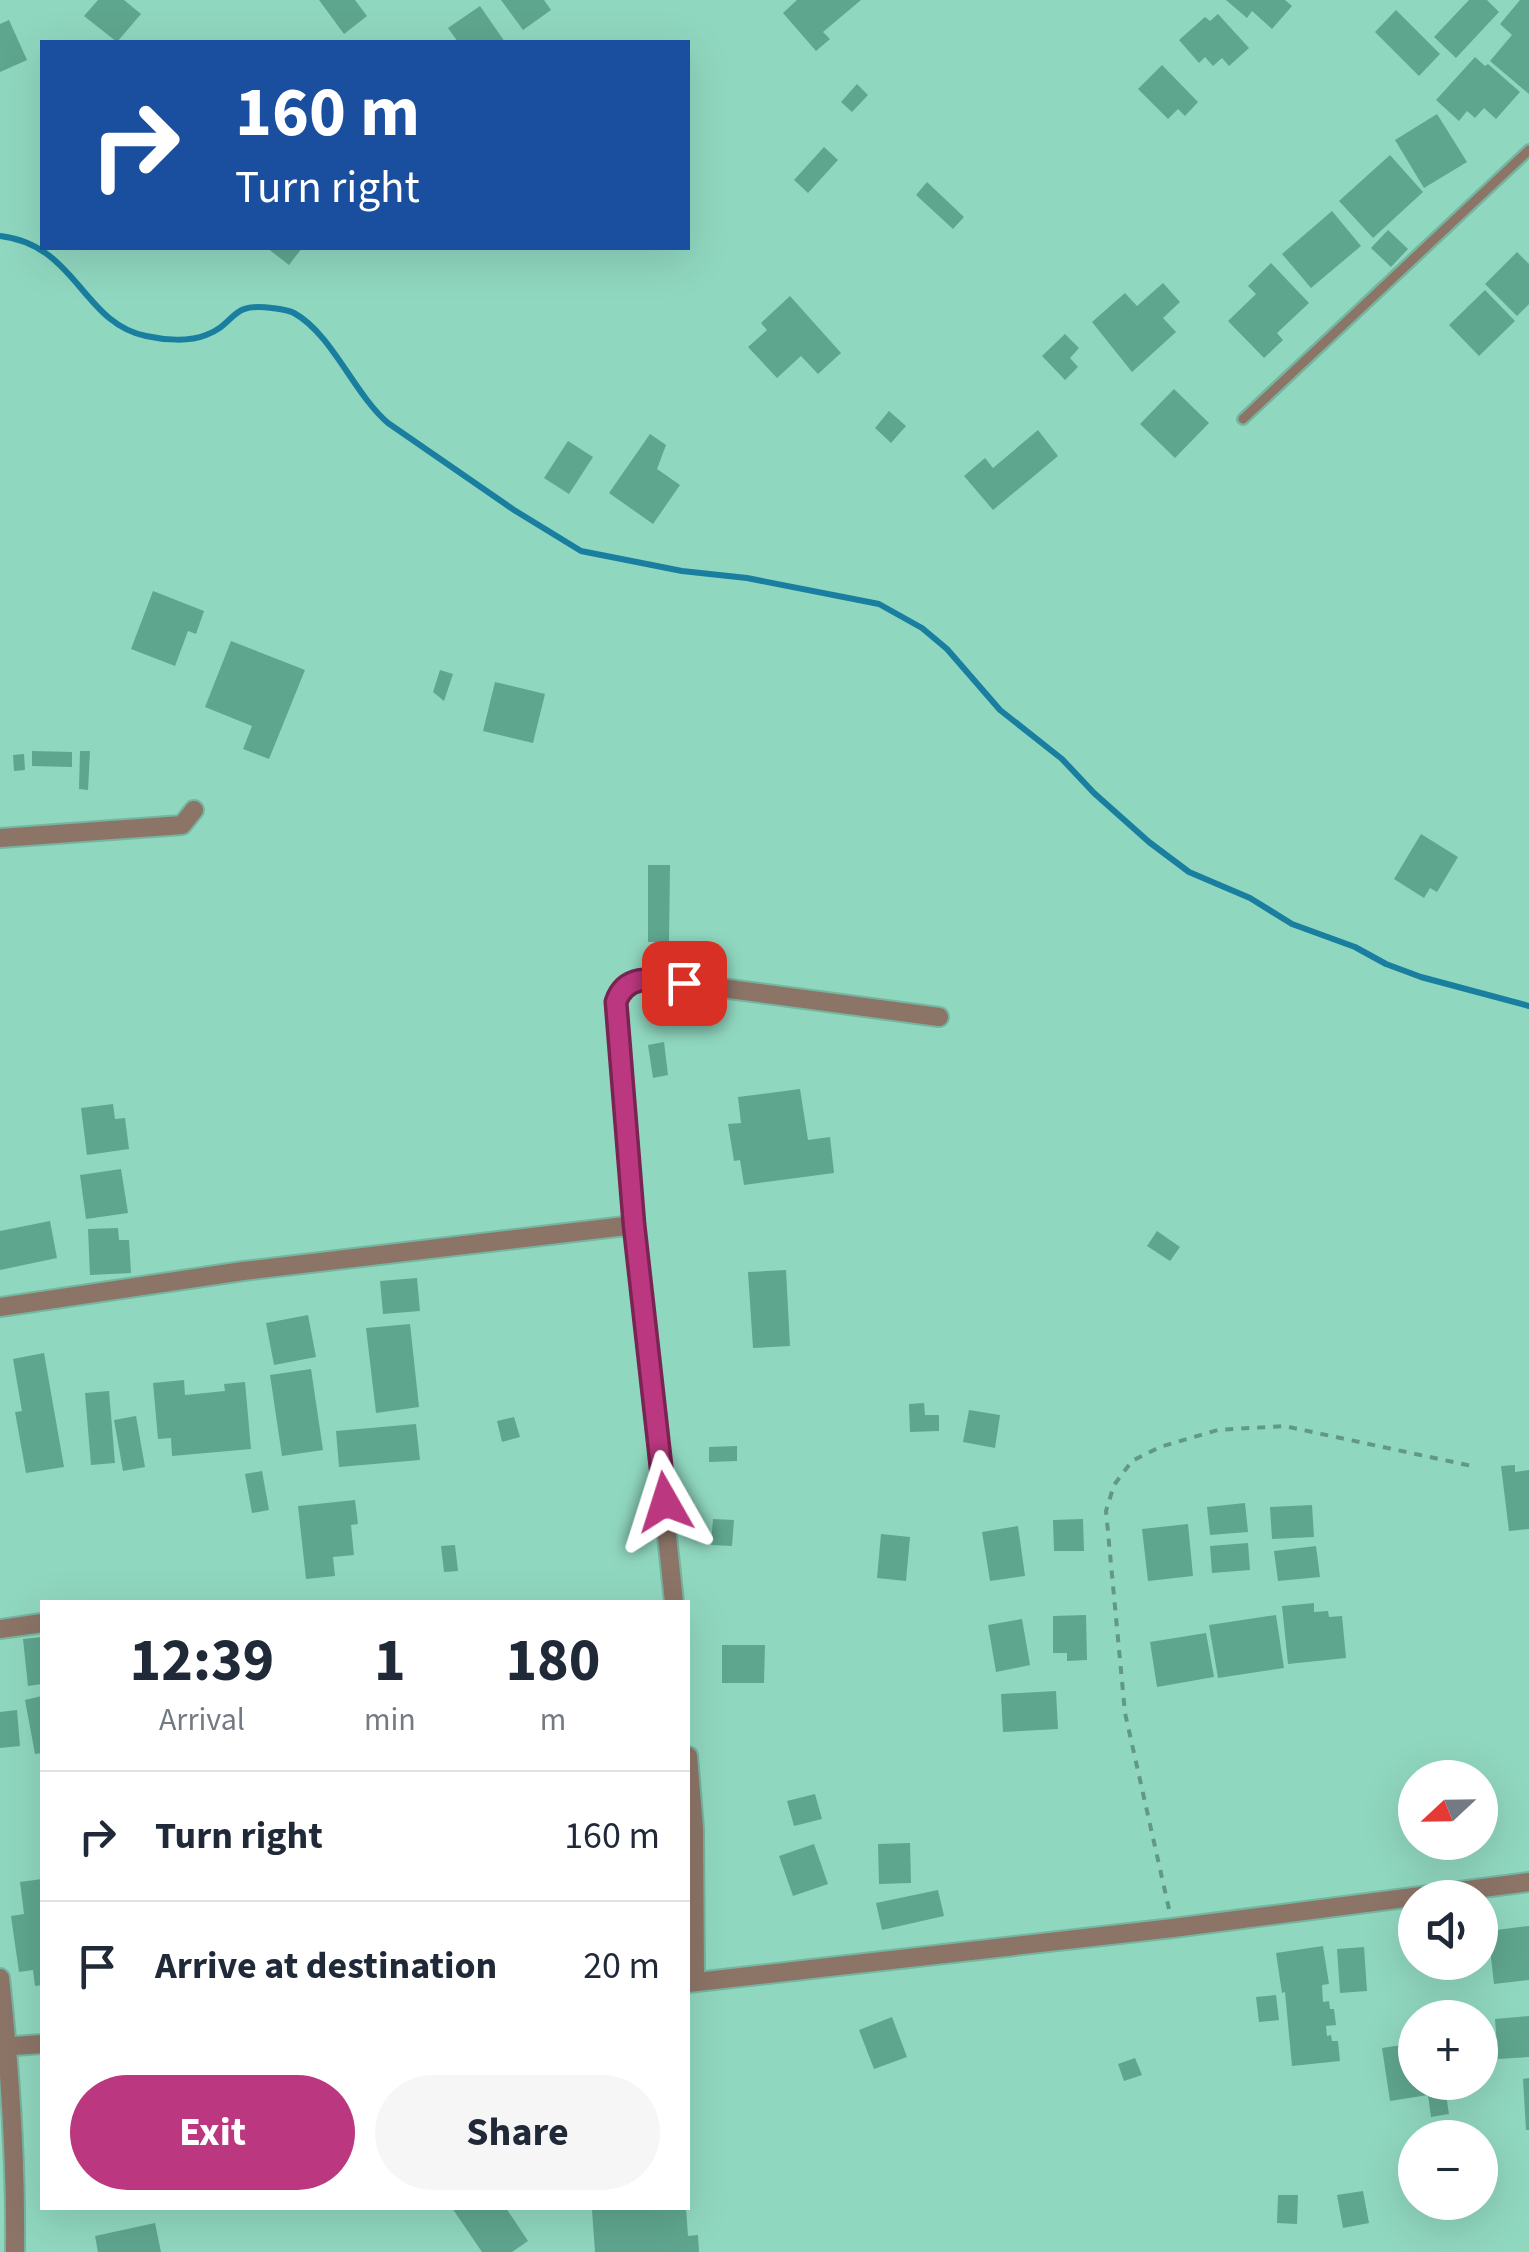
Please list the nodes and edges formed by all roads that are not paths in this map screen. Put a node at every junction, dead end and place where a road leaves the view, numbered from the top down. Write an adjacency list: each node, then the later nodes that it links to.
1 (1529, 150): 2 (lane)
2 (1243, 419)
3 (194, 810): 4 (street)
4 (0, 838)
5 (939, 1017): 6 (street)
6 (634, 1225): 7 (street); 8 (street)
7 (0, 1307)
8 (674, 1600)
9 (40, 1623): 10 (street)
10 (0, 1629)
11 (690, 1780): 14 (street)
12 (1529, 1882): 14 (street)
13 (0, 1978): 16 (street)
14 (691, 1983)
15 (40, 2044): 16 (street)
16 (4, 2047): 17 (street)
17 (15, 2252)

